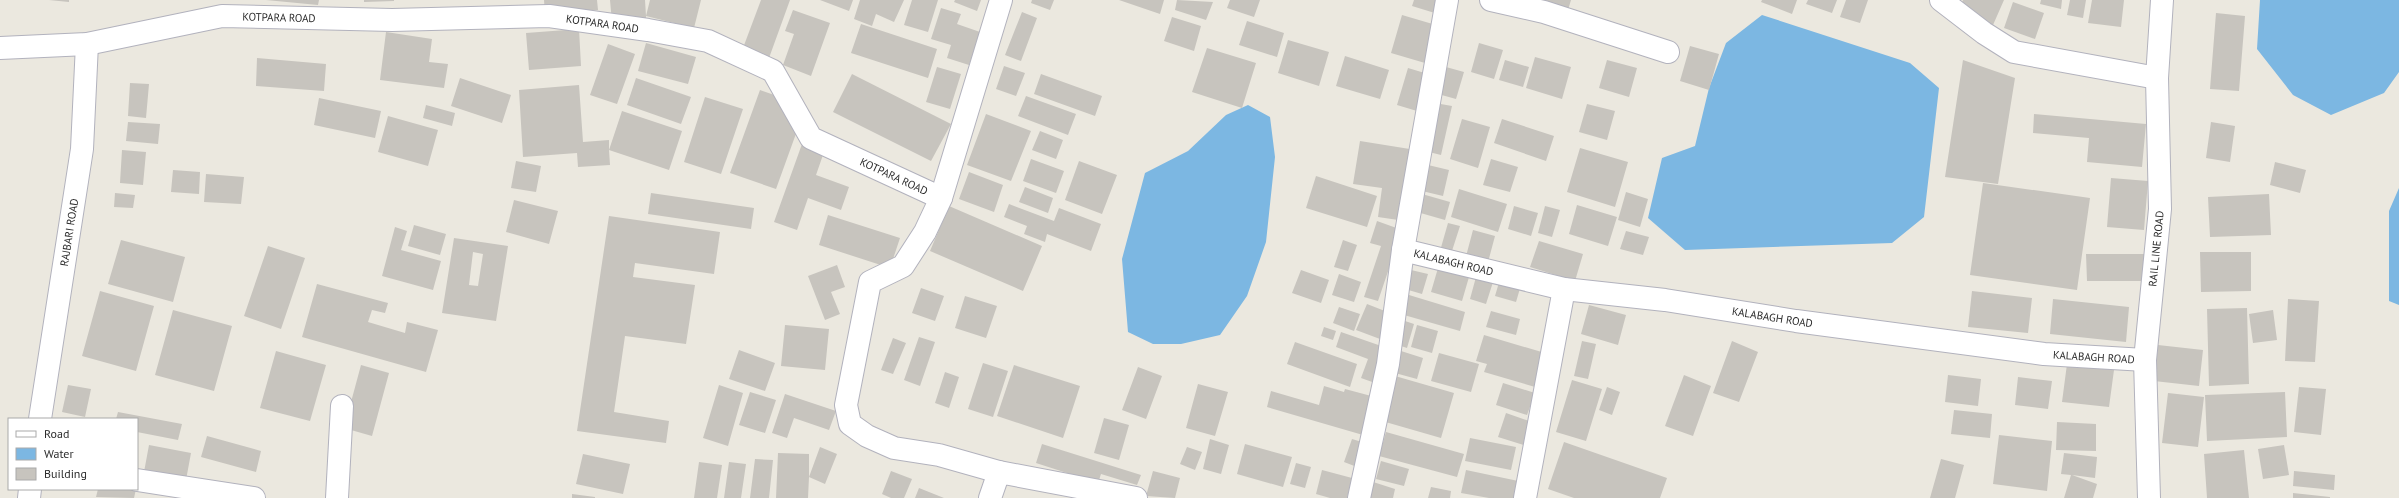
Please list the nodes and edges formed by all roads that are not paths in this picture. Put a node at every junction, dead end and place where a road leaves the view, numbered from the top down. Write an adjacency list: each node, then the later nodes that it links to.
1 (1001, 0): 10 (street, KOTPARA ROAD)
2 (1447, 0): 11 (street)
3 (1491, 0): 8 (street)
4 (1941, 0): 9 (street)
5 (2162, 0): 9 (street, RAIL LINE ROAD)
6 (87, 44): 7 (street, KOTPARA ROAD); 10 (street, KOTPARA ROAD); 15 (street, RAJBARI ROAD)
7 (0, 48)
8 (1668, 52)
9 (2157, 78): 13 (street, RAIL LINE ROAD)
10 (941, 198): 16 (street)
11 (1403, 250): 12 (street, KALABAGH ROAD); 22 (street)
12 (1564, 289): 13 (street, KALABAGH ROAD); 23 (street)
13 (2145, 360): 24 (street, RAIL LINE ROAD)
14 (342, 406): 19 (street)
15 (40, 418)
16 (998, 472): 20 (street); 21 (street)
17 (138, 480): 18 (street)
18 (254, 498)
19 (338, 498)
20 (990, 498)
21 (1136, 498)
22 (1359, 498)
23 (1525, 498)
24 (2149, 498)

